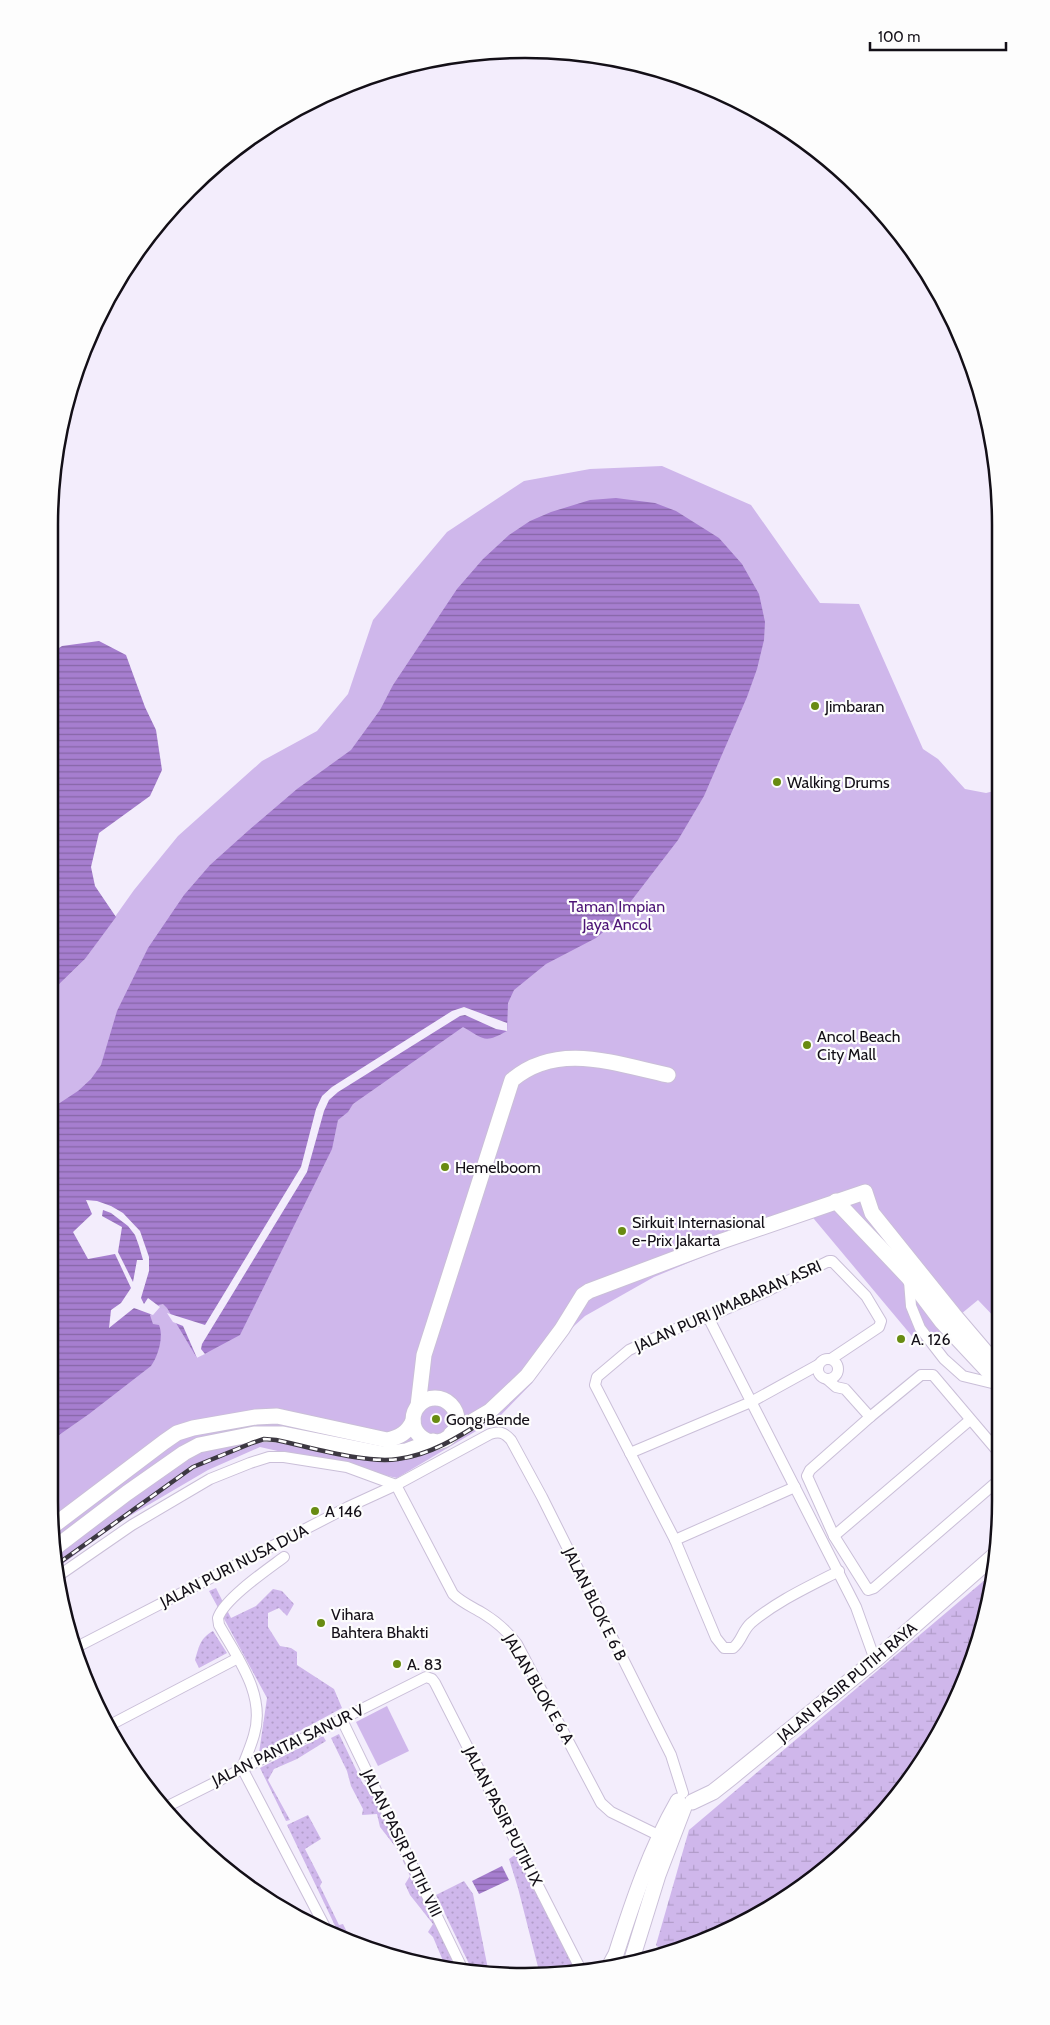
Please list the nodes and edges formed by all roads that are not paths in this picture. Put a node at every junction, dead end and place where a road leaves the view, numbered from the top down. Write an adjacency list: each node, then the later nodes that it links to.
1 (668, 1079): 16 (street)
2 (836, 1201): 3 (street); 3 (street); 5 (street)
3 (882, 1238): 4 (street); 8 (street)
4 (908, 1276): 11 (street); 13 (street)
5 (576, 1307): 18 (street); 21 (street)
6 (708, 1317): 7 (street, JALAN PURI JIMABARAN ASRI); 15 (street); 25 (street, JALAN PURI JIMABARAN ASRI)
7 (831, 1359): 9 (street); 10 (street)
8 (992, 1360)
9 (818, 1365): 12 (street); 15 (street)
10 (837, 1373): 12 (street); 14 (street)
11 (992, 1376)
12 (828, 1380): 14 (street)
13 (992, 1383)
14 (845, 1389): 17 (street)
15 (751, 1402): 25 (street); 28 (street)
16 (423, 1403): 18 (street); 20 (street)
17 (870, 1417): 19 (street); 32 (street)
18 (457, 1419): 21 (street)
19 (970, 1420): 24 (street); 32 (street)
20 (413, 1421): 23 (street); 29 (street)
21 (452, 1434): 23 (street)
22 (490, 1434): 26 (street, JALAN PURI NUSA DUA); 46 (street, JALAN BLOK E 6 B)
23 (433, 1441): 30 (street)
24 (992, 1445)
25 (630, 1453): 33 (street, JALAN PURI JIMABARAN ASRI)
26 (396, 1485): 38 (street); 39 (street, JALAN PURI NUSA DUA); 48 (street, JALAN BLOK E 6 A)
27 (992, 1486): 32 (street)
28 (794, 1487): 33 (street); 37 (street)
29 (96, 1495): 30 (street); 31 (street)
30 (107, 1509): 34 (street)
31 (59, 1522)
32 (834, 1536)
33 (674, 1540): 37 (street, JALAN PURI JIMABARAN ASRI)
34 (60, 1543)
35 (284, 1557): 40 (street)
36 (989, 1560): 41 (street, JALAN PASIR PUTIH RAYA)
37 (838, 1571): 41 (street)
38 (63, 1573)
39 (81, 1645)
40 (238, 1658): 44 (street); 45 (street)
41 (875, 1660): 46 (street, JALAN PASIR PUTIH RAYA)
42 (413, 1683): 43 (street, JALAN PANTAI SANUR V); 55 (street, JALAN PASIR PUTIH IX)
43 (341, 1718): 45 (street, JALAN PANTAI SANUR V); 54 (street, JALAN PASIR PUTIH VIII)
44 (114, 1723)
45 (242, 1768): 47 (street, JALAN PANTAI SANUR V); 51 (street)
46 (684, 1801): 48 (street); 50 (street)
47 (171, 1804)
48 (658, 1835): 49 (street)
49 (635, 1893): 50 (street); 53 (street)
50 (652, 1896): 52 (street)
51 (322, 1921)
52 (633, 1955)
53 (613, 1960)
54 (460, 1963)
55 (578, 1965)

